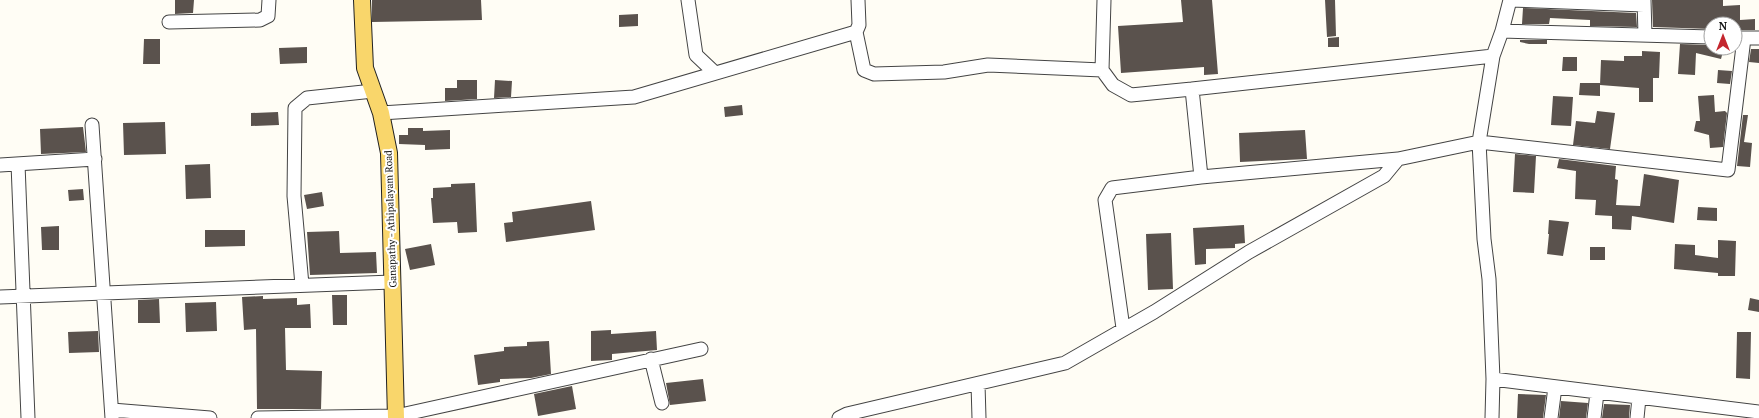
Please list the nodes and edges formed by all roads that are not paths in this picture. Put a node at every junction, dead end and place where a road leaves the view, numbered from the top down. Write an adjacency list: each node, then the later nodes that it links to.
1 (269, 0): 8 (street)
2 (362, 0): 20 (main road, Ganapathy - Athipalayam Road)
3 (688, 0): 18 (street)
4 (858, 0): 10 (street)
5 (1104, 0): 17 (street)
6 (1510, 0): 7 (street); 9 (street)
7 (1644, 2): 11 (street)
8 (168, 22)
9 (1502, 30): 11 (street); 15 (street)
10 (856, 32): 17 (street); 18 (street)
11 (1645, 35): 12 (street)
12 (1703, 37)
13 (1743, 38): 14 (street)
14 (1759, 38)
15 (1493, 56): 19 (street); 23 (street)
16 (1738, 56): 23 (street)
17 (1102, 70): 19 (street)
18 (715, 73): 21 (street)
19 (1192, 89): 28 (street)
20 (373, 91): 21 (main road, Ganapathy - Athipalayam Road); 30 (street)
21 (381, 113): 29 (main road, Ganapathy - Athipalayam Road)
22 (92, 125): 24 (street)
23 (1479, 142): 25 (street); 37 (street)
24 (95, 159): 26 (street); 31 (street)
25 (1398, 159): 28 (street); 34 (street)
26 (18, 164): 27 (street); 32 (street)
27 (0, 165)
28 (1201, 177): 34 (street)
29 (392, 282): 30 (street); 46 (main road, Ganapathy - Athipalayam Road)
30 (302, 285): 31 (street)
31 (104, 293): 32 (street); 45 (street)
32 (23, 296): 33 (street); 47 (street)
33 (0, 297)
34 (1123, 328): 38 (street)
35 (701, 349): 36 (street)
36 (652, 360): 42 (street); 46 (street)
37 (1493, 379): 39 (street); 52 (street)
38 (978, 384): 50 (street); 51 (street)
39 (1555, 387): 40 (street); 53 (street)
40 (1597, 393): 41 (street); 54 (street)
41 (1639, 398): 43 (street); 55 (street)
42 (662, 403)
43 (1718, 412): 44 (street)
44 (1759, 412)
45 (112, 414): 48 (street)
46 (396, 417): 49 (street)
47 (28, 418)
48 (210, 418)
49 (258, 418)
50 (839, 418)
51 (979, 418)
52 (1492, 418)
53 (1551, 418)
54 (1594, 418)
55 (1637, 418)

